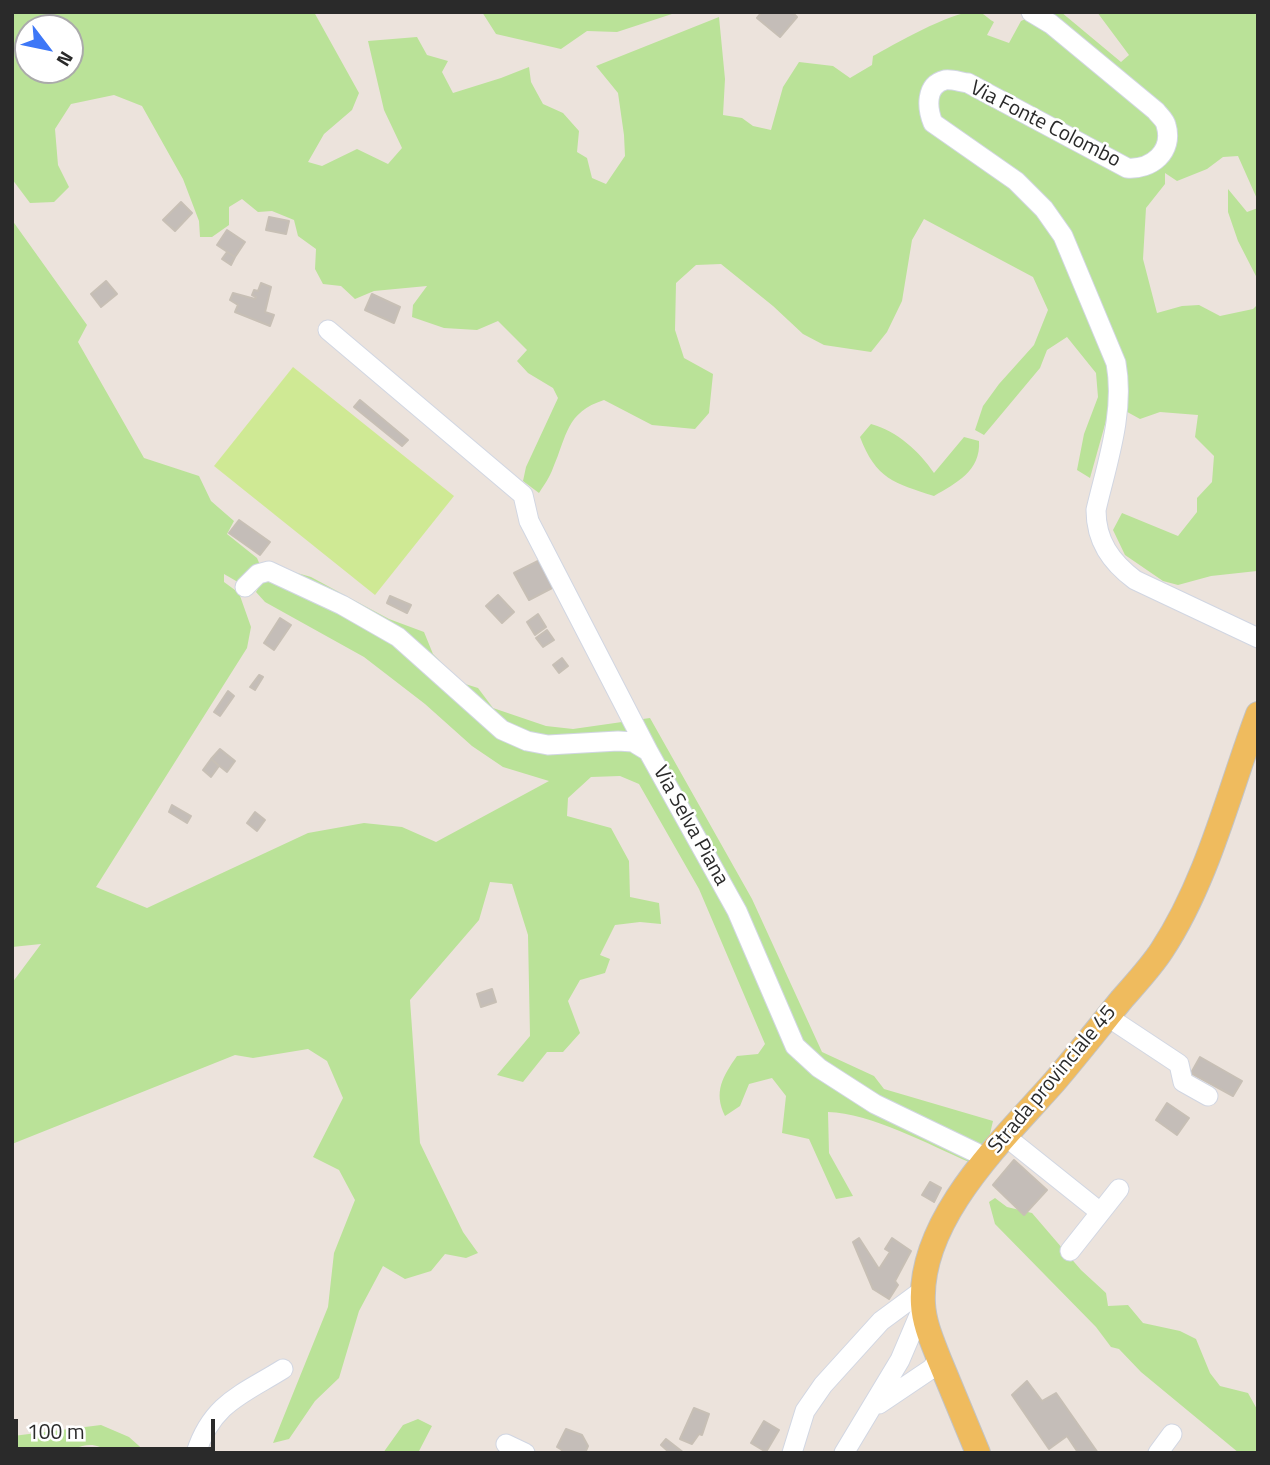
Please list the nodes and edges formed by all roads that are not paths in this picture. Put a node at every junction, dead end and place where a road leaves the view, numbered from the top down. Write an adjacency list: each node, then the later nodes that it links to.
1 (1031, 12): 4 (street, Via Fonte Colombo)
2 (328, 330): 6 (street)
3 (250, 582): 6 (street, Via Selva Piana)
4 (1258, 638)
5 (1258, 714): 7 (main road, Strada provinciale 45)
6 (648, 751): 10 (street, Via Selva Piana)
7 (1108, 1017): 8 (street); 9 (main road, Strada provinciale 45)
8 (1208, 1096)
9 (1005, 1136): 10 (main road, Strada provinciale 45); 12 (street)
10 (987, 1158): 14 (main road, Strada provinciale 45)
11 (1119, 1189): 12 (street)
12 (1100, 1212): 13 (street)
13 (1070, 1251)
14 (923, 1298): 15 (main road, Strada provinciale 45); 16 (street); 25 (street)
15 (938, 1355): 16 (street); 18 (street); 19 (main road, Strada provinciale 45)
16 (900, 1360): 20 (street)
17 (283, 1369): 23 (street)
18 (916, 1377): 19 (street); 20 (street)
19 (952, 1391): 27 (main road, Strada provinciale 45)
20 (872, 1409): 26 (street)
21 (1172, 1434): 28 (street)
22 (506, 1444): 24 (street)
23 (196, 1453)
24 (525, 1453)
25 (792, 1453)
26 (844, 1453)
27 (978, 1453)
28 (1158, 1453)

